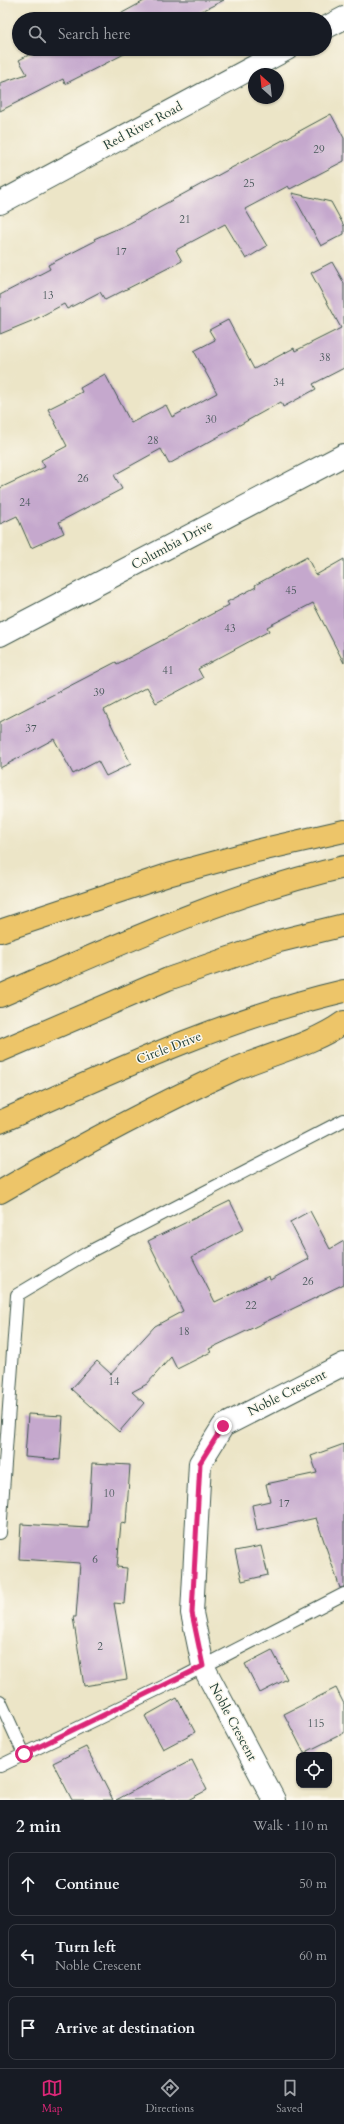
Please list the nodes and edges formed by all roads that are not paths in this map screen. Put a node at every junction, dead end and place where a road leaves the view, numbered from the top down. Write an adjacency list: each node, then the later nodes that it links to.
1 (344, 18): 2 (street)
2 (332, 24)
3 (274, 56): 4 (street, Red River Road)
4 (0, 203)
5 (344, 455): 6 (street, Columbia Drive)
6 (0, 635)
7 (344, 831): 10 (highway)
8 (344, 867): 12 (highway)
9 (344, 924): 14 (highway)
10 (0, 931)
11 (344, 991): 16 (highway, Circle Drive)
12 (0, 996)
13 (344, 1022): 17 (highway)
14 (0, 1051)
15 (344, 1120): 19 (lane)
16 (0, 1122)
17 (0, 1192)
18 (344, 1364): 21 (street, Noble Crescent)
19 (0, 1533)
20 (344, 1594): 21 (lane)
21 (203, 1666): 23 (lane); 25 (street, Noble Crescent)
22 (0, 1701): 23 (lane)
23 (24, 1754): 24 (lane)
24 (0, 1766)
25 (274, 1800)

